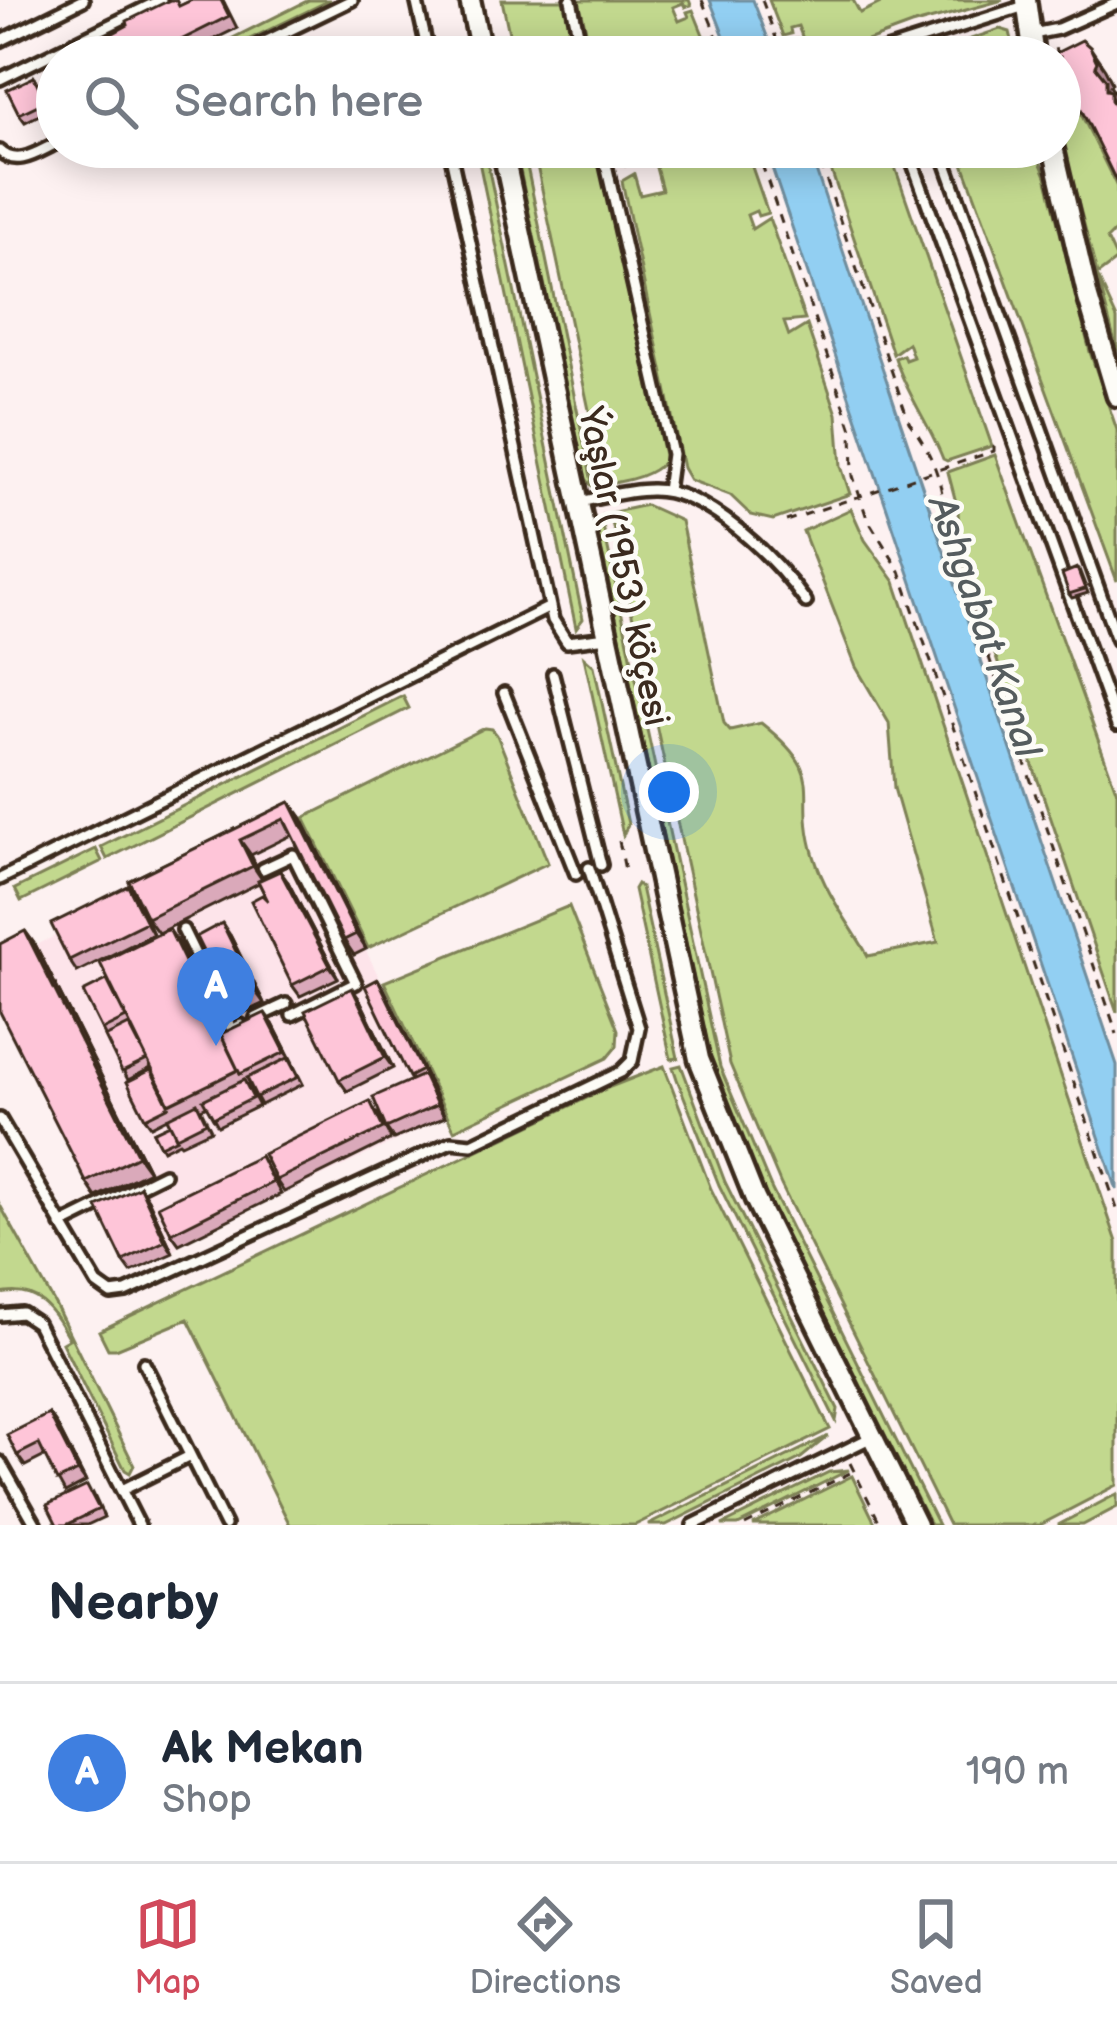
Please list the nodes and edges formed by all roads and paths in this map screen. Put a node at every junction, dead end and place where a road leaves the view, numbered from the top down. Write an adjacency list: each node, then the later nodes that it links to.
1 (83, 0): 20 (lane)
2 (161, 0): 12 (lane)
3 (352, 0): 13 (lane)
4 (470, 0): 15 (street)
5 (571, 0): 16 (lane)
6 (702, 0): 17 (path)
7 (762, 0): 18 (path)
8 (1027, 2): 11 (street); 19 (lane)
9 (417, 3): 14 (lane)
10 (1117, 3): 11 (lane)
11 (1033, 34)
12 (88, 36)
13 (277, 36)
14 (424, 36)
15 (478, 36)
16 (579, 36)
17 (717, 36)
18 (775, 36)
19 (922, 36)
20 (0, 41)
21 (36, 61): 22 (lane)
22 (0, 79)
23 (0, 151): 24 (lane)
24 (36, 152)
25 (454, 168): 41 (lane)
26 (506, 168): 38 (street, Ýaşlar (1953) köçesi)
27 (607, 168): 36 (lane)
28 (763, 168): 37 (path)
29 (823, 168): 35 (path)
30 (916, 168): 46 (lane)
31 (948, 168): 43 (lane)
32 (1058, 168): 33 (street)
33 (1115, 384)
34 (994, 451): 35 (path)
35 (936, 470): 37 (path); 57 (path)
36 (667, 491): 38 (lane); 40 (lane)
37 (860, 496): 39 (path); 60 (path)
38 (578, 502): 42 (street, Ýaşlar (1953) köçesi)
39 (786, 521)
40 (806, 602)
41 (550, 607): 42 (lane); 53 (lane)
42 (607, 637): 64 (street, Ýaşlar (1953) köçesi)
43 (1117, 640)
44 (553, 674): 48 (lane)
45 (504, 693): 51 (lane)
46 (1117, 727)
47 (619, 841): 52 (path)
48 (601, 865)
49 (589, 868): 61 (lane)
50 (263, 869): 56 (lane)
51 (576, 874)
52 (626, 875)
53 (0, 879)
54 (183, 930): 55 (lane)
55 (286, 1004)
56 (292, 1015)
57 (1117, 1034)
58 (0, 1119): 61 (lane)
59 (164, 1174): 61 (lane)
60 (1117, 1209)
61 (61, 1225)
62 (0, 1316): 68 (lane)
63 (144, 1363): 65 (lane)
64 (872, 1437): 72 (lane); 75 (street, Ýaşlar (1953) köçesi)
65 (190, 1456): 68 (lane); 71 (lane)
66 (0, 1462): 67 (lane)
67 (3, 1475): 69 (lane)
68 (122, 1490): 70 (lane)
69 (36, 1525)
70 (139, 1525)
71 (225, 1525)
72 (693, 1525)
73 (745, 1525): 74 (path)
74 (881, 1525)
75 (916, 1525)

